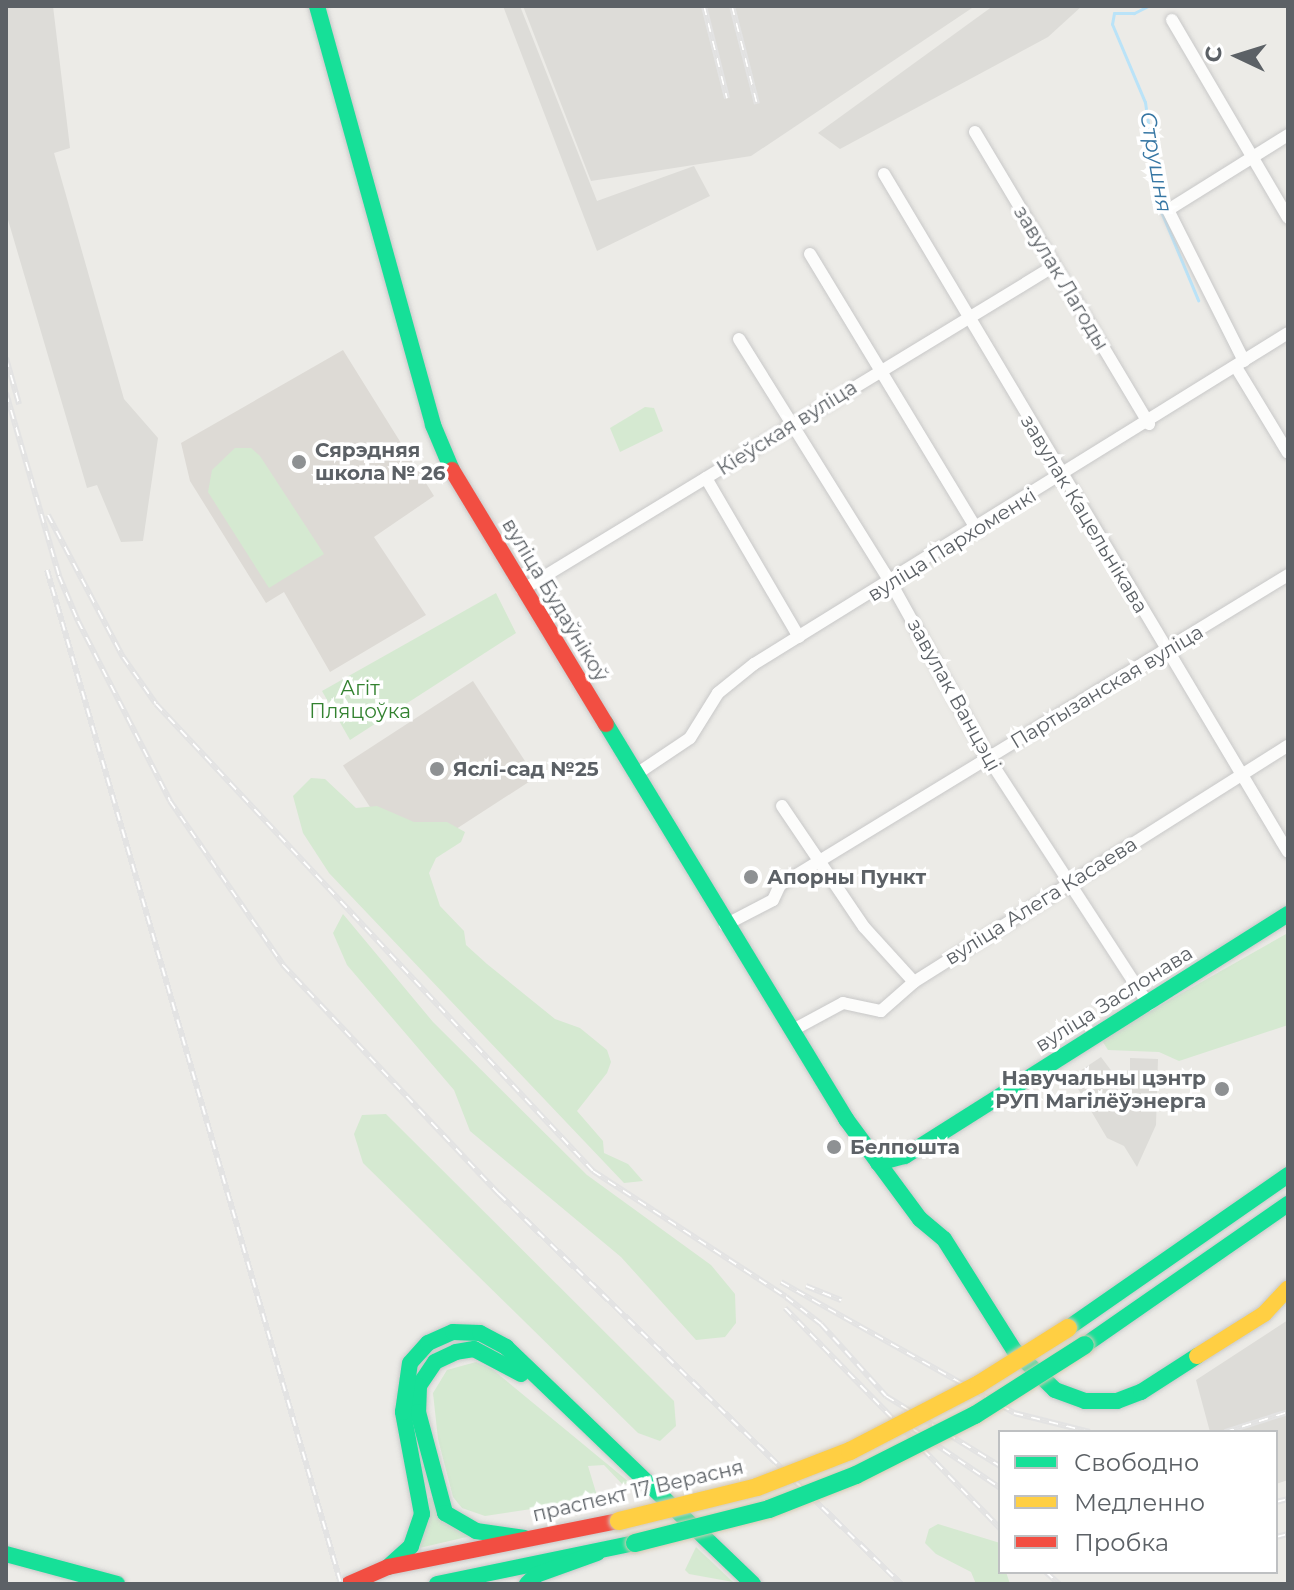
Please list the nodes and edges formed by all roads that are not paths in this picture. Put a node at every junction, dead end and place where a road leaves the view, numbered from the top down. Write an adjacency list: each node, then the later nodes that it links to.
1 (317, 6): 23 (main road, вуліца Будаўнікоў)
2 (1172, 20): 5 (street)
3 (975, 132): 9 (street, завулак Лагоды)
4 (1288, 135): 5 (street)
5 (1253, 155): 7 (street); 13 (street)
6 (884, 174): 10 (street, завулак Кацельнікава)
7 (1288, 218)
8 (810, 254): 14 (street)
9 (1054, 266): 10 (street, Кіеўская вуліца); 16 (street, завулак Лагоды)
10 (968, 318): 14 (street, Кіеўская вуліца); 18 (street, завулак Кацельнікава)
11 (1288, 333): 13 (street, вуліца Пархоменкі)
12 (739, 339): 15 (street, завулак Ванцэці)
13 (1240, 364): 16 (street, вуліца Пархоменкі); 17 (street)
14 (882, 370): 15 (street, Кіеўская вуліца); 20 (street)
15 (792, 422): 19 (street, Кіеўская вуліца); 22 (street, завулак Ванцэці)
16 (1149, 424): 18 (street, вуліца Пархоменкі)
17 (1288, 453)
18 (1061, 477): 20 (street, вуліца Пархоменкі); 25 (street, завулак Кацельнікава)
19 (706, 478): 23 (street, Кіеўская вуліца); 24 (street)
20 (977, 530): 22 (street, вуліца Пархоменкі)
21 (1288, 575): 25 (street, Партызанская вуліца)
22 (891, 583): 24 (street, вуліца Пархоменкі); 27 (street, завулак Ванцэці)
23 (522, 590): 29 (main road, вуліца Будаўнікоў)
24 (799, 637): 29 (street, вуліца Пархоменкі)
25 (1166, 653): 27 (street, Партызанская вуліца); 28 (street, завулак Кацельнікава)
26 (1288, 746): 28 (street, вуліца Алега Касаева)
27 (989, 759): 32 (street, Партызанская вуліца); 33 (street, завулак Ванцэці)
28 (1240, 774): 31 (street, завулак Кацельнікава); 33 (street, вуліца Алега Касаева)
29 (635, 775): 35 (main road, вуліца Будаўнікоў)
30 (782, 806): 32 (street)
31 (1288, 852)
32 (817, 862): 35 (street, Партызанская вуліца); 36 (street)
33 (1069, 884): 36 (street, вуліца Алега Касаева); 37 (street, завулак Ванцэці)
34 (1288, 914): 37 (main road, вуліца Заслонава)
35 (725, 925): 38 (main road, вуліца Будаўнікоў)
36 (914, 982): 38 (street, вуліца Алега Касаева)
37 (1149, 1005): 39 (main road, вуліца Заслонава)
38 (791, 1031): 39 (main road, вуліца Будаўнікоў)
39 (878, 1163): 42 (main road, вуліца Будаўнікоў)
40 (1288, 1175): 44 (main road, праспект 17 Верасня, bridge)
41 (1288, 1204): 45 (main road, bridge)
42 (1288, 1288)
43 (560, 1404): 44 (main road); 47 (main road); 52 (main road)
44 (526, 1538): 47 (main road, праспект 17 Верасня)
45 (602, 1550): 50 (main road); 51 (main road)
46 (6, 1554): 48 (main road)
47 (388, 1567): 49 (main road, праспект 17 Верасня)
48 (117, 1584)
49 (349, 1584)
50 (437, 1584)
51 (527, 1584)
52 (753, 1584)

